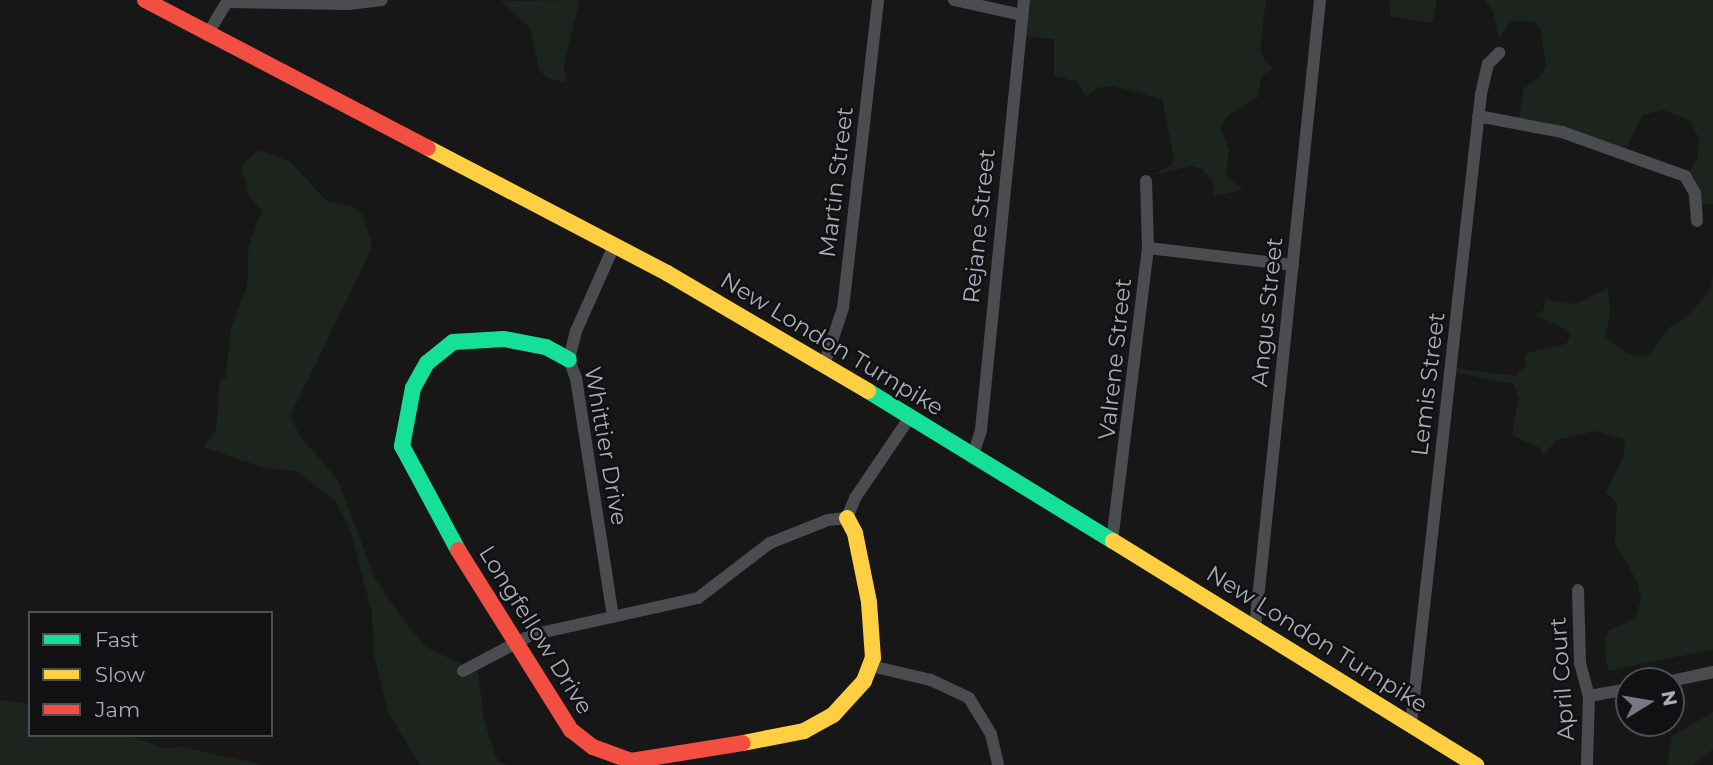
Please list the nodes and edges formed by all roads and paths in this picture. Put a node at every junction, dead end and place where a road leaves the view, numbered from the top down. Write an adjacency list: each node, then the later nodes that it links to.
1 (145, 0): 8 (main road, New London Turnpike)
2 (382, 0): 8 (street)
3 (878, 0): 17 (street, Martin Street)
4 (954, 0): 7 (street)
5 (1024, 0): 7 (street, Rejane Street)
6 (1320, 0): 15 (street, Angus Street)
7 (1022, 15): 19 (street, Rejane Street)
8 (207, 35): 13 (main road, New London Turnpike)
9 (1499, 53): 10 (street, Lemis Street)
10 (1478, 116): 12 (street); 32 (street, Lemis Street)
11 (1146, 181): 14 (street, Valrene Street)
12 (1697, 221)
13 (613, 248): 16 (street, Whittier Drive); 17 (main road, New London Turnpike)
14 (1148, 248): 15 (street); 21 (street, Valrene Street)
15 (1293, 265): 24 (street, Angus Street)
16 (569, 360): 23 (street, Whittier Drive); 25 (main road, Longfellow Drive)
17 (824, 365): 18 (main road, New London Turnpike)
18 (910, 416): 19 (main road, New London Turnpike); 20 (street)
19 (973, 455): 21 (main road, New London Turnpike)
20 (847, 518): 23 (street); 26 (main road)
21 (1112, 541): 24 (main road, New London Turnpike)
22 (1578, 590): 31 (street, April Court)
23 (613, 617): 25 (street)
24 (1255, 628): 32 (main road, New London Turnpike)
25 (514, 644): 27 (street); 33 (main road, Longfellow Drive)
26 (871, 666): 33 (main road, Longfellow Drive); 34 (street)
27 (463, 671)
28 (1713, 672): 29 (street)
29 (1685, 678)
30 (1615, 691): 31 (street)
31 (1589, 696): 36 (street, April Court)
32 (1411, 724): 35 (main road, New London Turnpike)
33 (672, 762)
34 (998, 765)
35 (1476, 765)
36 (1587, 765)

